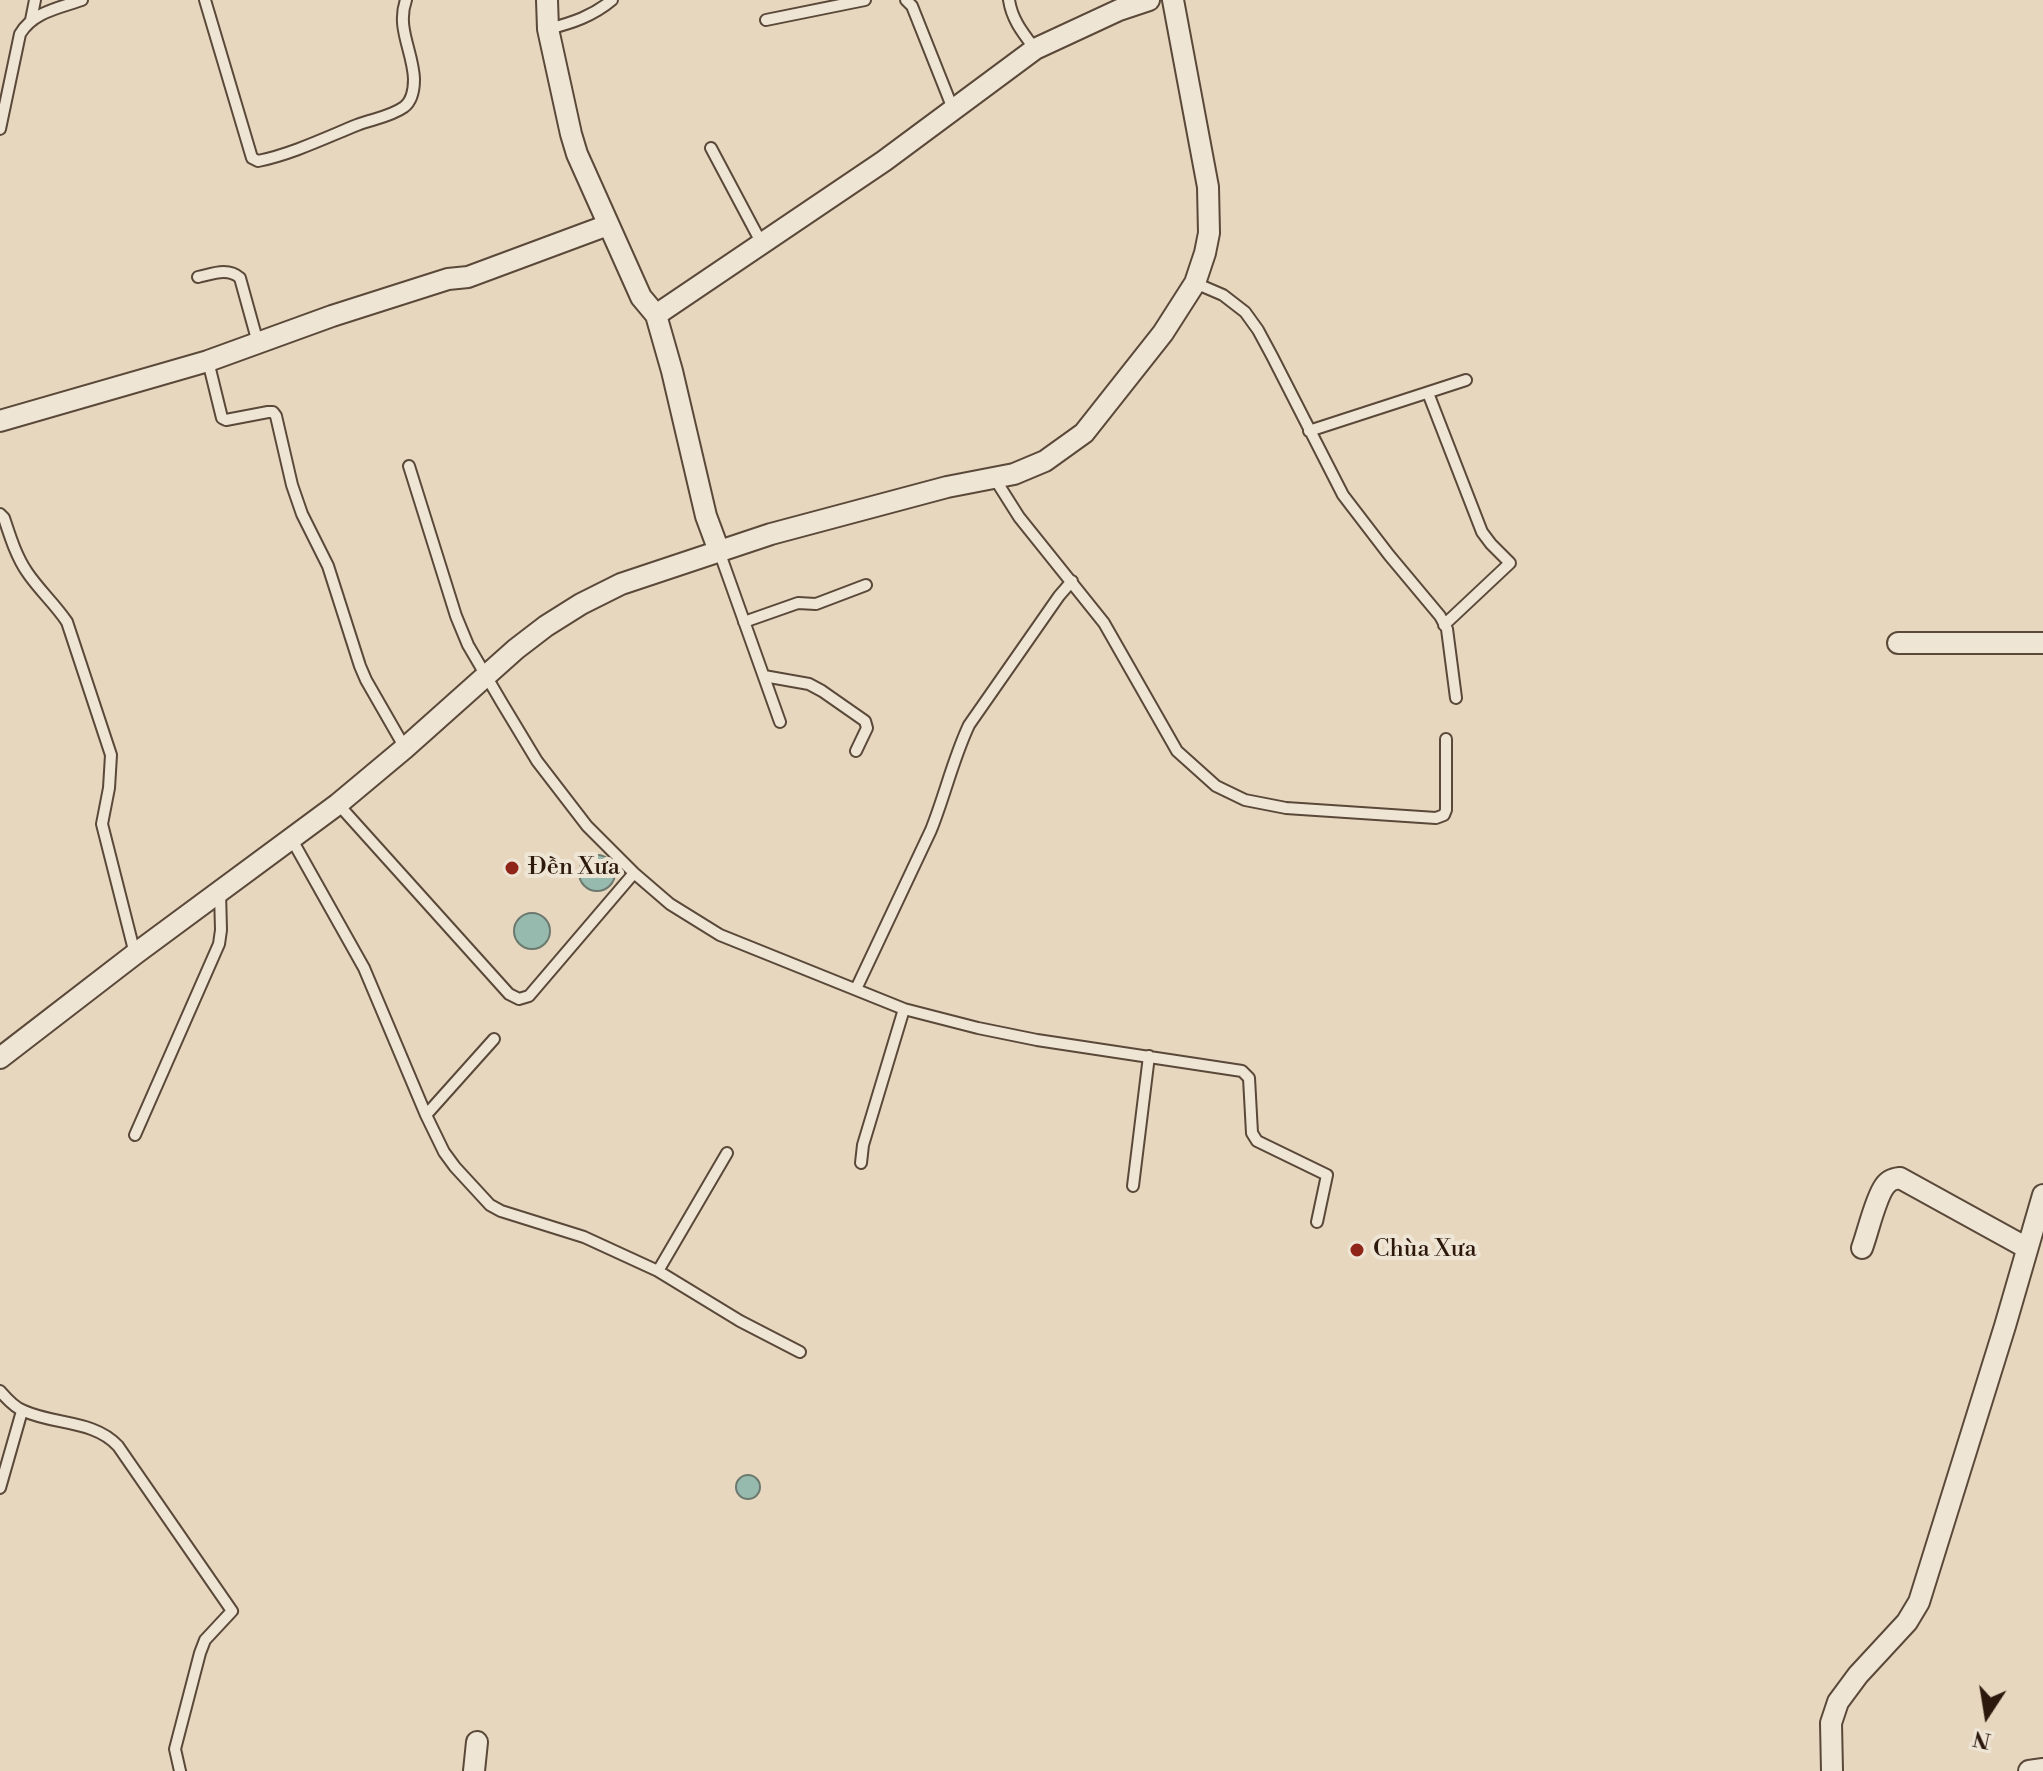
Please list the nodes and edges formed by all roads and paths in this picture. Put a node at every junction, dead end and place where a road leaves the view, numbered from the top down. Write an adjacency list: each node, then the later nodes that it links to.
1 (35, 0): 12 (lane)
2 (82, 0): 12 (lane)
3 (205, 0): 4 (lane)
4 (406, 0)
5 (547, 0): 14 (street)
6 (612, 0): 14 (lane)
7 (865, 0): 13 (lane)
8 (906, 0): 16 (lane)
9 (1009, 0): 15 (lane)
10 (1149, 0): 15 (street)
11 (1173, 0): 22 (street)
12 (31, 20): 17 (lane)
13 (766, 20)
14 (548, 29): 19 (street)
15 (1035, 49): 16 (street)
16 (953, 109): 20 (street)
17 (0, 129)
18 (711, 148): 20 (lane)
19 (608, 225): 23 (street); 24 (street)
20 (762, 244): 23 (street)
21 (198, 277): 24 (lane)
22 (1195, 283): 29 (lane); 31 (street)
23 (656, 315): 33 (street)
24 (258, 343): 25 (street)
25 (208, 361): 28 (street); 45 (lane)
26 (1466, 380): 27 (lane)
27 (1428, 393): 29 (lane); 37 (lane)
28 (0, 421)
29 (1309, 431): 37 (lane)
30 (409, 466): 40 (lane)
31 (995, 479): 33 (street); 34 (lane)
32 (0, 514): 51 (lane)
33 (719, 551): 36 (lane); 40 (street)
34 (1072, 581): 44 (lane); 52 (lane)
35 (866, 585): 36 (lane)
36 (744, 622): 41 (lane)
37 (1444, 625): 42 (lane)
38 (1898, 643): 39 (street)
39 (2043, 643)
40 (486, 675): 45 (street); 49 (lane)
41 (764, 676): 43 (lane); 46 (lane)
42 (1456, 698)
43 (780, 722)
44 (1446, 739)
45 (405, 748): 47 (street)
46 (856, 751)
47 (338, 804): 48 (street); 49 (lane)
48 (291, 838): 50 (street); 57 (lane)
49 (634, 873): 52 (lane)
50 (220, 892): 51 (street); 58 (lane)
51 (135, 954): 56 (street)
52 (856, 989): 53 (lane)
53 (904, 1009): 55 (lane); 60 (lane)
54 (494, 1039): 57 (lane)
55 (1149, 1056): 61 (lane); 63 (lane)
56 (0, 1058)
57 (426, 1115): 66 (lane)
58 (135, 1135)
59 (727, 1153): 66 (lane)
60 (861, 1163)
61 (1133, 1186)
62 (2043, 1195): 65 (street)
63 (1317, 1222)
64 (1862, 1248): 65 (street)
65 (2027, 1248): 75 (street)
66 (658, 1271): 67 (lane)
67 (800, 1352)
68 (0, 1391): 69 (lane)
69 (22, 1411): 70 (lane); 73 (lane)
70 (0, 1488)
71 (477, 1742): 74 (street)
72 (2043, 1769): 76 (street)
73 (180, 1771)
74 (474, 1771)
75 (1832, 1771)
76 (2029, 1771)

